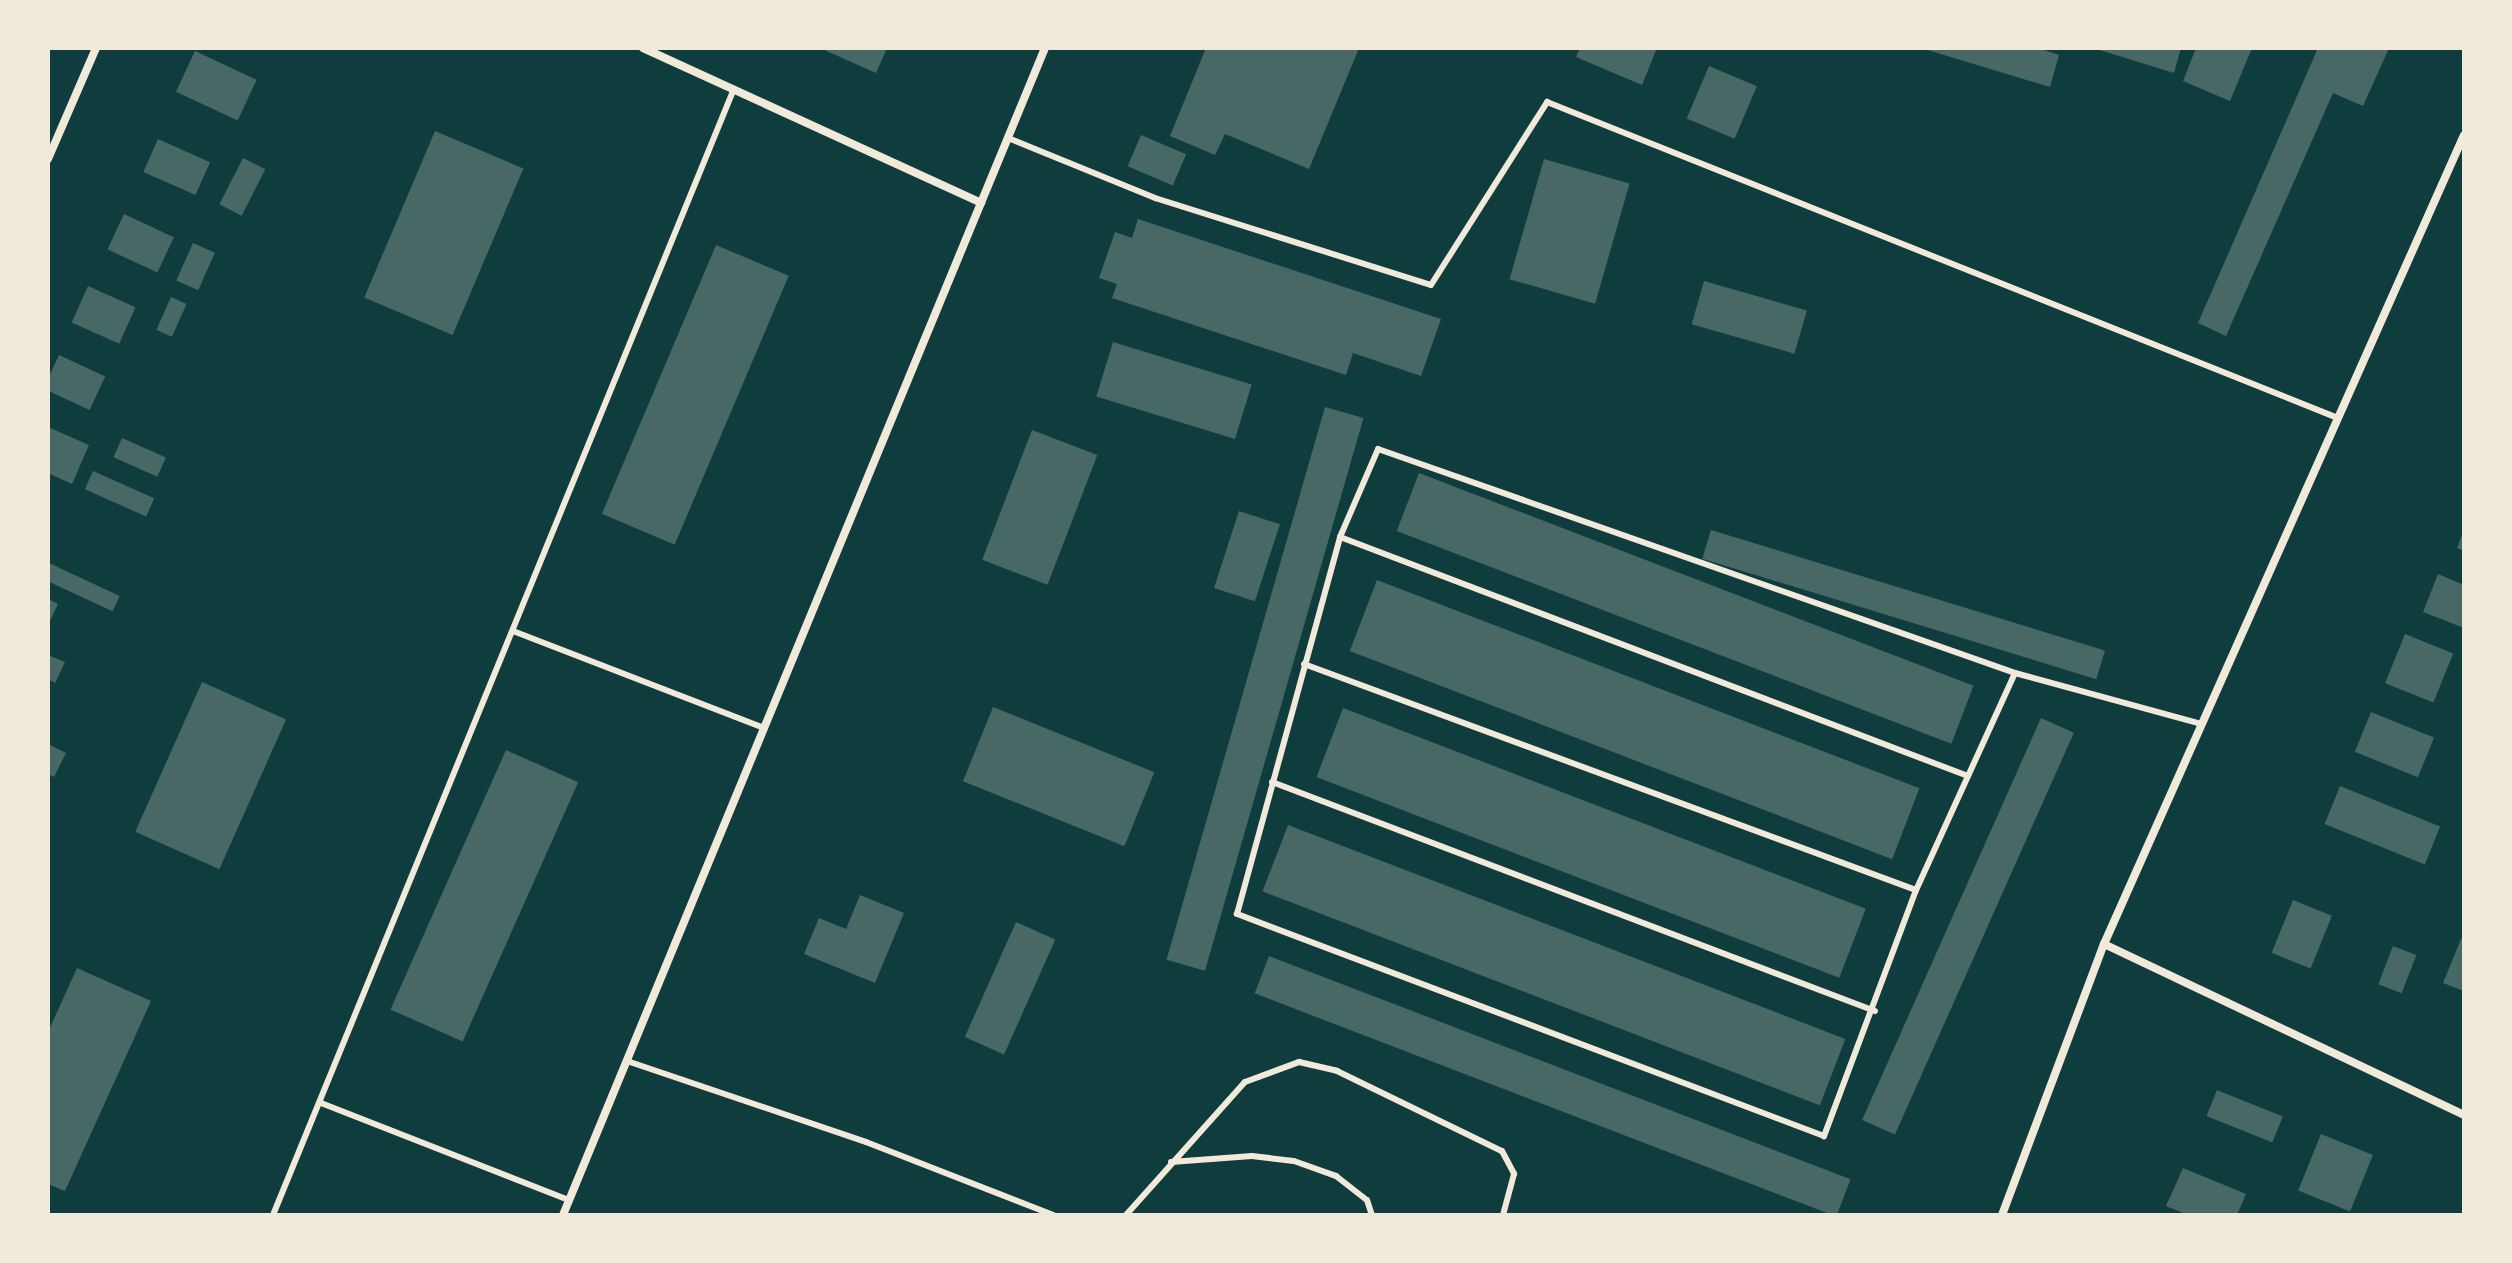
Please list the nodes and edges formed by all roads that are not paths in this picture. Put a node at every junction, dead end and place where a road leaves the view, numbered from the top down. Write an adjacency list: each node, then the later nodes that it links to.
1 (96, 48): 7 (street)
2 (643, 48): 4 (street)
3 (1045, 48): 6 (street)
4 (734, 89): 8 (street); 11 (lane)
5 (2464, 135): 9 (street)
6 (1008, 138): 8 (street); 9 (lane)
7 (48, 159)
8 (981, 203): 15 (street)
9 (2338, 418): 14 (street)
10 (1340, 537): 12 (lane); 13 (lane); 16 (lane)
11 (513, 631): 15 (lane); 22 (lane)
12 (1304, 664): 17 (lane); 18 (lane)
13 (2015, 673): 14 (lane); 16 (lane)
14 (2201, 724): 19 (street)
15 (764, 728): 21 (street)
16 (1968, 776): 18 (lane)
17 (1272, 782): 20 (lane); 20 (lane)
18 (1916, 890): 20 (lane)
19 (2104, 944): 23 (street); 32 (street)
20 (1875, 1011)
21 (627, 1061): 25 (street); 28 (lane)
22 (321, 1103): 25 (lane); 26 (lane)
23 (2464, 1115)
24 (1171, 1162): 29 (lane); 30 (lane); 31 (lane)
25 (569, 1200): 27 (street)
26 (273, 1215)
27 (563, 1215)
28 (1053, 1215)
29 (1126, 1215)
30 (1372, 1215)
31 (1503, 1215)
32 (2002, 1215)

